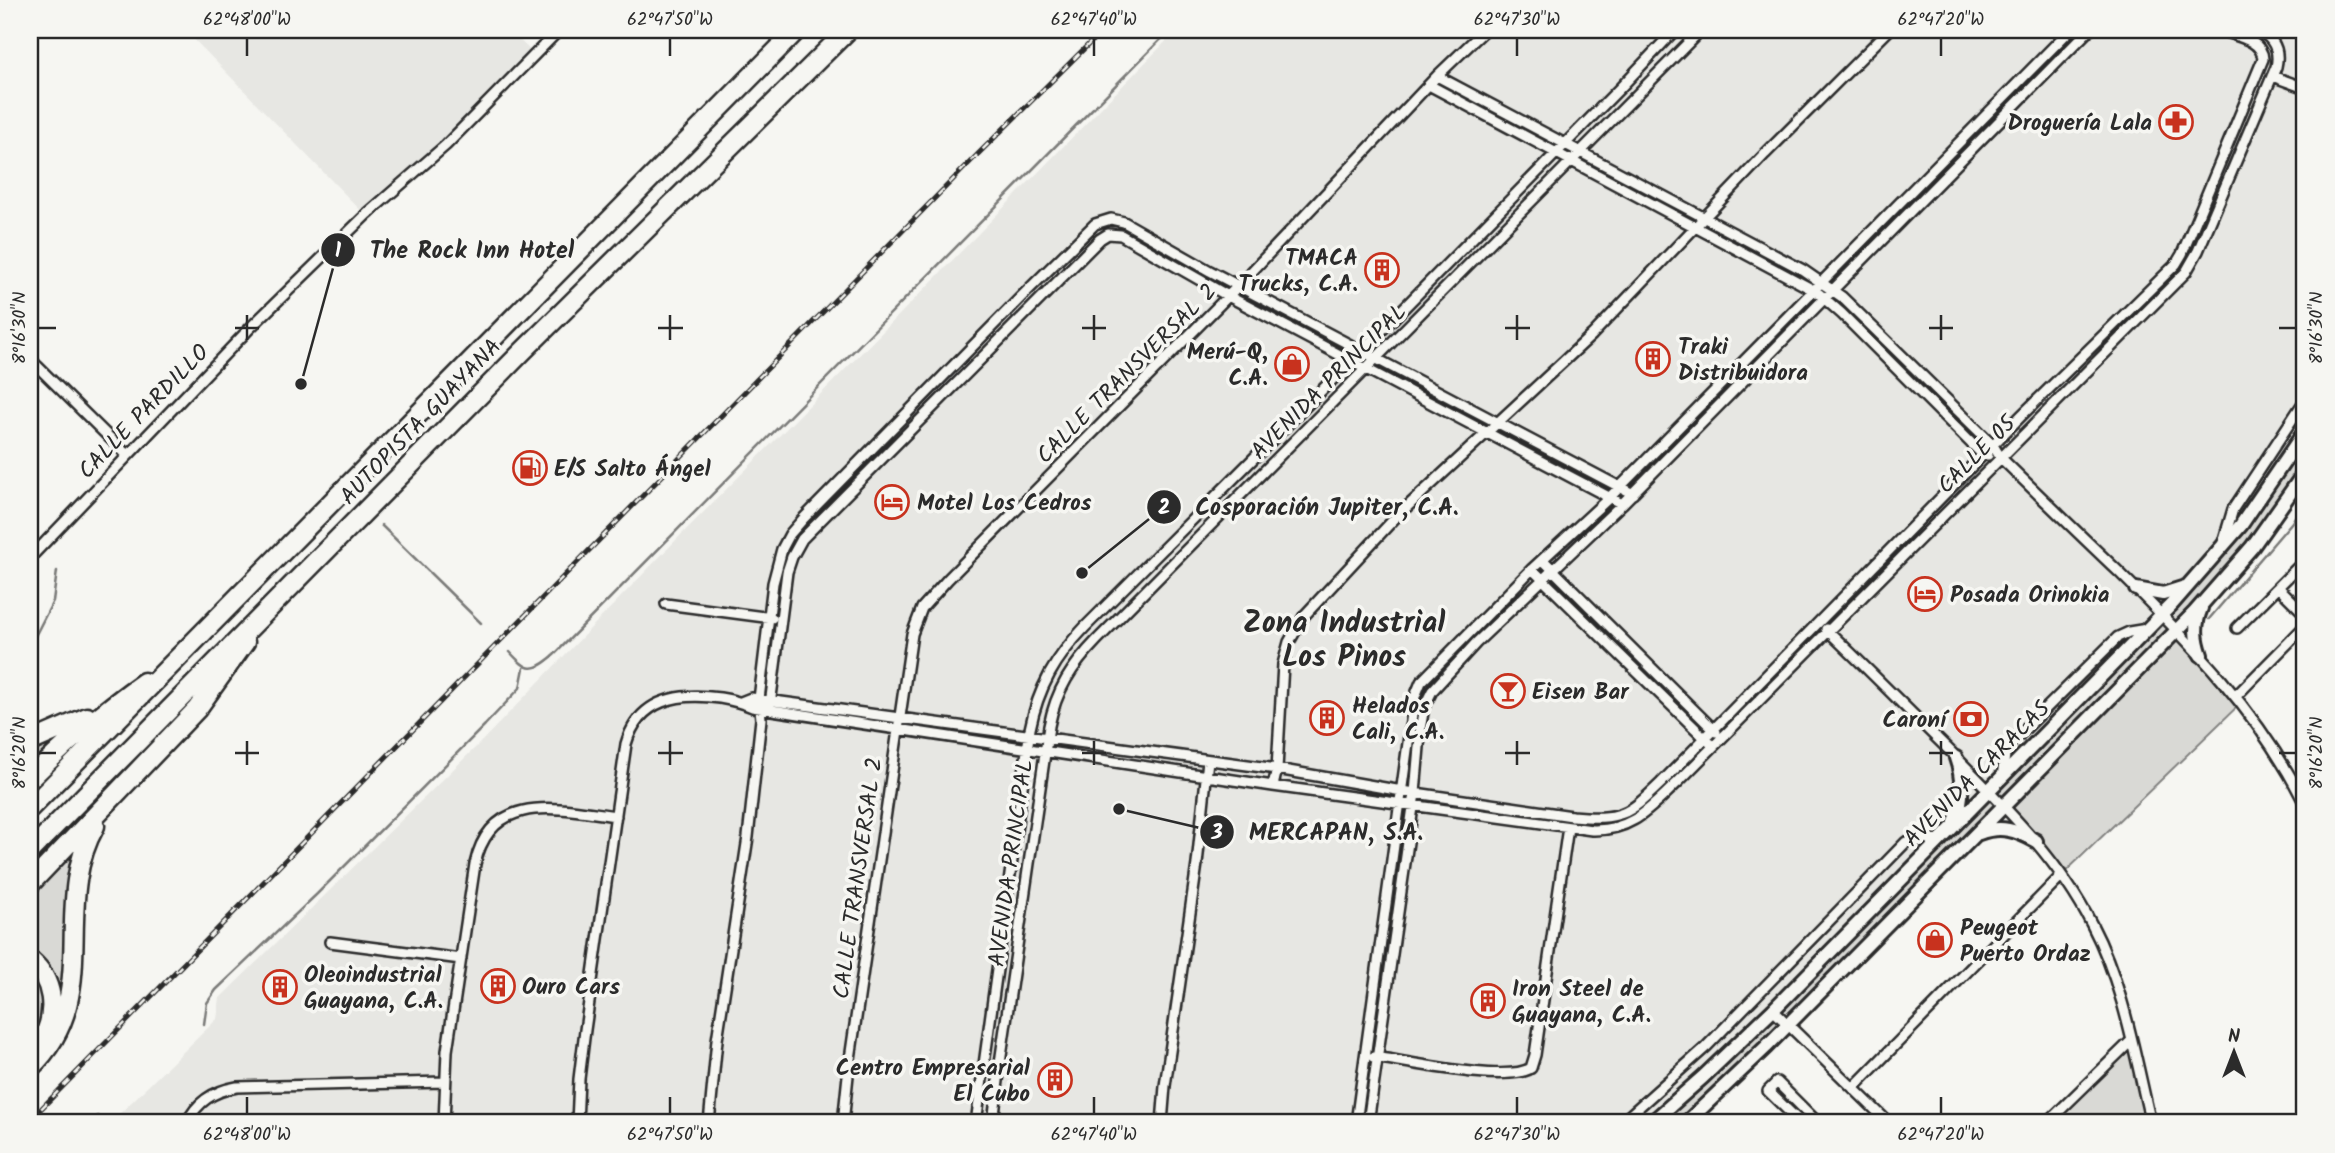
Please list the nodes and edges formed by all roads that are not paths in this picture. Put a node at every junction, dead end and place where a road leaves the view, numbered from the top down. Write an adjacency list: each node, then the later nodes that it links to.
1 (559, 30): 54 (street, CALLE PARDILLO)
2 (797, 30): 90 (highway, AUTOPISTA GUAYANA)
3 (848, 30): 78 (highway, AUTOPISTA GUAYANA)
4 (1485, 30): 14 (street, CALLE TRANSVERSAL 2)
5 (1675, 30): 23 (street, AVENIDA PRINCIPAL)
6 (1701, 30): 25 (street, AVENIDA PRINCIPAL)
7 (1889, 30): 28 (street)
8 (2070, 30): 12 (street)
9 (2089, 30): 13 (street)
10 (2219, 30): 22 (street, CALLE 05)
11 (2258, 30): 15 (street, CALLE 05)
12 (2057, 42): 13 (street); 18 (street)
13 (2067, 52): 19 (street)
14 (1437, 76): 16 (street, CALLE TRANSVERSAL 2); 20 (street)
15 (2273, 76): 17 (street); 24 (street, CALLE 05)
16 (1429, 85): 21 (street); 37 (street, CALLE TRANSVERSAL 2)
17 (2305, 88)
18 (2010, 90): 19 (street); 35 (street)
19 (2021, 99): 38 (street)
20 (1509, 114): 21 (street); 23 (street)
21 (1500, 125): 26 (street)
22 (2230, 142): 24 (street); 34 (street, CALLE 05)
23 (1566, 144): 25 (street); 26 (street, AVENIDA PRINCIPAL)
24 (2242, 147): 36 (street, CALLE 05)
25 (1582, 152): 27 (street, AVENIDA PRINCIPAL); 28 (street)
26 (1556, 154): 27 (street); 42 (street, AVENIDA PRINCIPAL)
27 (1572, 163): 30 (street); 44 (street, AVENIDA PRINCIPAL)
28 (1704, 218): 30 (street); 35 (street)
29 (1111, 219): 31 (street); 32 (street); 37 (street)
30 (1695, 228): 39 (street); 50 (street)
31 (1108, 234): 33 (street); 40 (street)
32 (1056, 261): 33 (street); 48 (street)
33 (1068, 271): 49 (street)
34 (2164, 277): 36 (street); 53 (street, CALLE 05)
35 (1823, 282): 38 (street); 39 (street)
36 (2172, 285): 56 (street, CALLE 05)
37 (1238, 286): 40 (street, CALLE TRANSVERSAL 2); 42 (street)
38 (1833, 290): 41 (street); 53 (street)
39 (1814, 291): 41 (street); 59 (street)
40 (1228, 296): 45 (street); 99 (street, CALLE TRANSVERSAL 2)
41 (1825, 298): 55 (street); 61 (street)
42 (1361, 351): 44 (street); 45 (street, AVENIDA PRINCIPAL)
43 (30, 359): 54 (street)
44 (1377, 359): 46 (street, AVENIDA PRINCIPAL); 50 (street)
45 (1351, 361): 46 (street); 88 (street, AVENIDA PRINCIPAL)
46 (1366, 370): 52 (street); 91 (street, AVENIDA PRINCIPAL)
47 (2305, 400): 66 (street)
48 (912, 408): 49 (street); 58 (street)
49 (923, 417): 60 (street)
50 (1497, 422): 52 (street); 59 (street)
51 (2305, 431): 66 (street, AVENIDA CARACAS)
52 (1487, 433): 62 (street); 112 (street)
53 (1993, 445): 55 (street, CALLE 05); 56 (street)
54 (127, 455): 67 (street, CALLE PARDILLO)
55 (1983, 455): 56 (street); 83 (street, CALLE 05)
56 (2000, 457): 75 (street); 87 (street, CALLE 05)
57 (2305, 472): 76 (street, AVENIDA CARACAS)
58 (842, 480): 60 (street); 64 (street)
59 (1620, 487): 61 (street); 62 (street)
60 (852, 488): 65 (street)
61 (1633, 494): 63 (street)
62 (1610, 497): 63 (street); 69 (street)
63 (1622, 504): 71 (street)
64 (796, 527): 65 (street); 81 (street)
65 (807, 533): 82 (street)
66 (2220, 551): 73 (street, AVENIDA CARACAS)
67 (30, 558)
68 (2305, 560): 74 (street)
69 (1544, 561): 70 (street); 71 (street)
70 (1532, 569): 72 (street); 94 (street)
71 (1552, 570): 72 (street); 100 (street)
72 (1543, 578): 96 (street); 105 (street)
73 (2189, 586): 75 (street); 79 (street, AVENIDA CARACAS)
74 (2278, 587): 80 (street); 85 (street)
75 (2136, 589): 79 (street)
76 (2205, 601): 86 (street, AVENIDA CARACAS); 89 (street)
77 (666, 604): 81 (street)
78 (264, 612): 122 (highway); 133 (highway, AUTOPISTA GUAYANA)
79 (2162, 614): 86 (street); 116 (street, AVENIDA CARACAS)
80 (2305, 614)
81 (768, 618): 82 (street); 98 (street)
82 (780, 620): 98 (street)
83 (1819, 622): 87 (street); 100 (street, CALLE 05)
84 (2305, 626): 95 (street)
85 (2237, 628)
86 (2177, 630): 89 (street); 124 (street, AVENIDA CARACAS)
87 (1828, 631): 103 (street, CALLE 05); 110 (street)
88 (1064, 651): 91 (street); 92 (street, AVENIDA PRINCIPAL)
89 (2201, 655): 95 (street)
90 (181, 656): 97 (highway); 125 (highway, AUTOPISTA GUAYANA)
91 (1077, 661): 93 (street, AVENIDA PRINCIPAL)
92 (1052, 667): 93 (street); 102 (street, AVENIDA PRINCIPAL)
93 (1065, 678): 104 (street, AVENIDA PRINCIPAL)
94 (1416, 693): 96 (street); 117 (street)
95 (2236, 696): 121 (street)
96 (1427, 699): 118 (street)
97 (117, 700): 106 (highway); 114 (highway)
98 (764, 704): 99 (street); 101 (street); 126 (street); 156 (street)
99 (900, 718): 101 (street, CALLE TRANSVERSAL 2); 102 (street)
100 (1713, 729): 103 (street); 105 (street, CALLE 05)
101 (898, 731): 108 (street); 157 (street, CALLE TRANSVERSAL 2)
102 (1030, 735): 104 (street); 108 (street, AVENIDA PRINCIPAL)
103 (1723, 737): 107 (street, CALLE 05)
104 (1047, 738): 109 (street, AVENIDA PRINCIPAL); 111 (street)
105 (1705, 738): 107 (street); 119 (street, CALLE 05)
106 (30, 742)
107 (1713, 747): 128 (street, CALLE 05)
108 (1028, 750): 109 (street); 141 (street, AVENIDA PRINCIPAL)
109 (1045, 752): 113 (street); 143 (street, AVENIDA PRINCIPAL)
110 (1956, 758): 116 (street); 129 (street)
111 (1208, 761): 112 (street); 113 (street)
112 (1277, 769): 115 (street); 117 (street)
113 (1208, 776): 115 (street); 160 (street)
114 (30, 779)
115 (1273, 786): 120 (street)
116 (1989, 790): 124 (street); 129 (street, AVENIDA CARACAS)
117 (1402, 791): 118 (street); 120 (street)
118 (1415, 793): 119 (street); 123 (street)
119 (1486, 803): 127 (street)
120 (1401, 804): 123 (street); 145 (street)
121 (2305, 804)
122 (106, 806): 135 (highway); 147 (highway)
123 (1413, 806): 127 (street); 146 (street)
124 (2004, 806): 130 (street, AVENIDA CARACAS); 132 (street)
125 (30, 808)
126 (616, 816): 137 (street); 155 (street)
127 (1484, 816): 128 (street)
128 (1568, 827): 146 (street)
129 (1952, 829): 131 (street, AVENIDA CARACAS)
130 (1975, 835): 132 (street); 140 (street, AVENIDA CARACAS)
131 (1941, 840): 139 (street, AVENIDA CARACAS); 163 (street)
132 (2036, 841): 134 (street)
133 (30, 851)
134 (2061, 876): 142 (street); 151 (street)
135 (30, 884)
136 (330, 942): 137 (street)
137 (461, 959): 148 (street)
138 (30, 960): 144 (highway)
139 (1773, 1010): 140 (street); 152 (street, AVENIDA CARACAS)
140 (1788, 1024): 151 (street); 166 (street, AVENIDA CARACAS)
141 (986, 1040): 143 (street); 149 (street, AVENIDA PRINCIPAL)
142 (2131, 1041): 170 (street); 171 (street)
143 (1003, 1042): 150 (street, AVENIDA PRINCIPAL)
144 (30, 1054)
145 (1365, 1056): 146 (street); 161 (street)
146 (1377, 1058): 162 (street)
147 (30, 1068)
148 (444, 1082): 153 (street); 154 (street)
149 (979, 1084): 150 (street); 158 (street, AVENIDA PRINCIPAL)
150 (997, 1086): 159 (street, AVENIDA PRINCIPAL)
151 (1853, 1088): 169 (street)
152 (1665, 1112): 164 (street); 165 (street, AVENIDA CARACAS)
153 (187, 1123)
154 (444, 1123)
155 (577, 1123)
156 (709, 1123)
157 (843, 1123)
158 (975, 1123)
159 (993, 1123)
160 (1162, 1123)
161 (1356, 1123)
162 (1368, 1123)
163 (1621, 1123)
164 (1642, 1123)
165 (1651, 1123)
166 (1686, 1123)
167 (1801, 1123): 168 (street)
168 (1818, 1123)
169 (1889, 1123)
170 (2047, 1123)
171 (2151, 1123)

